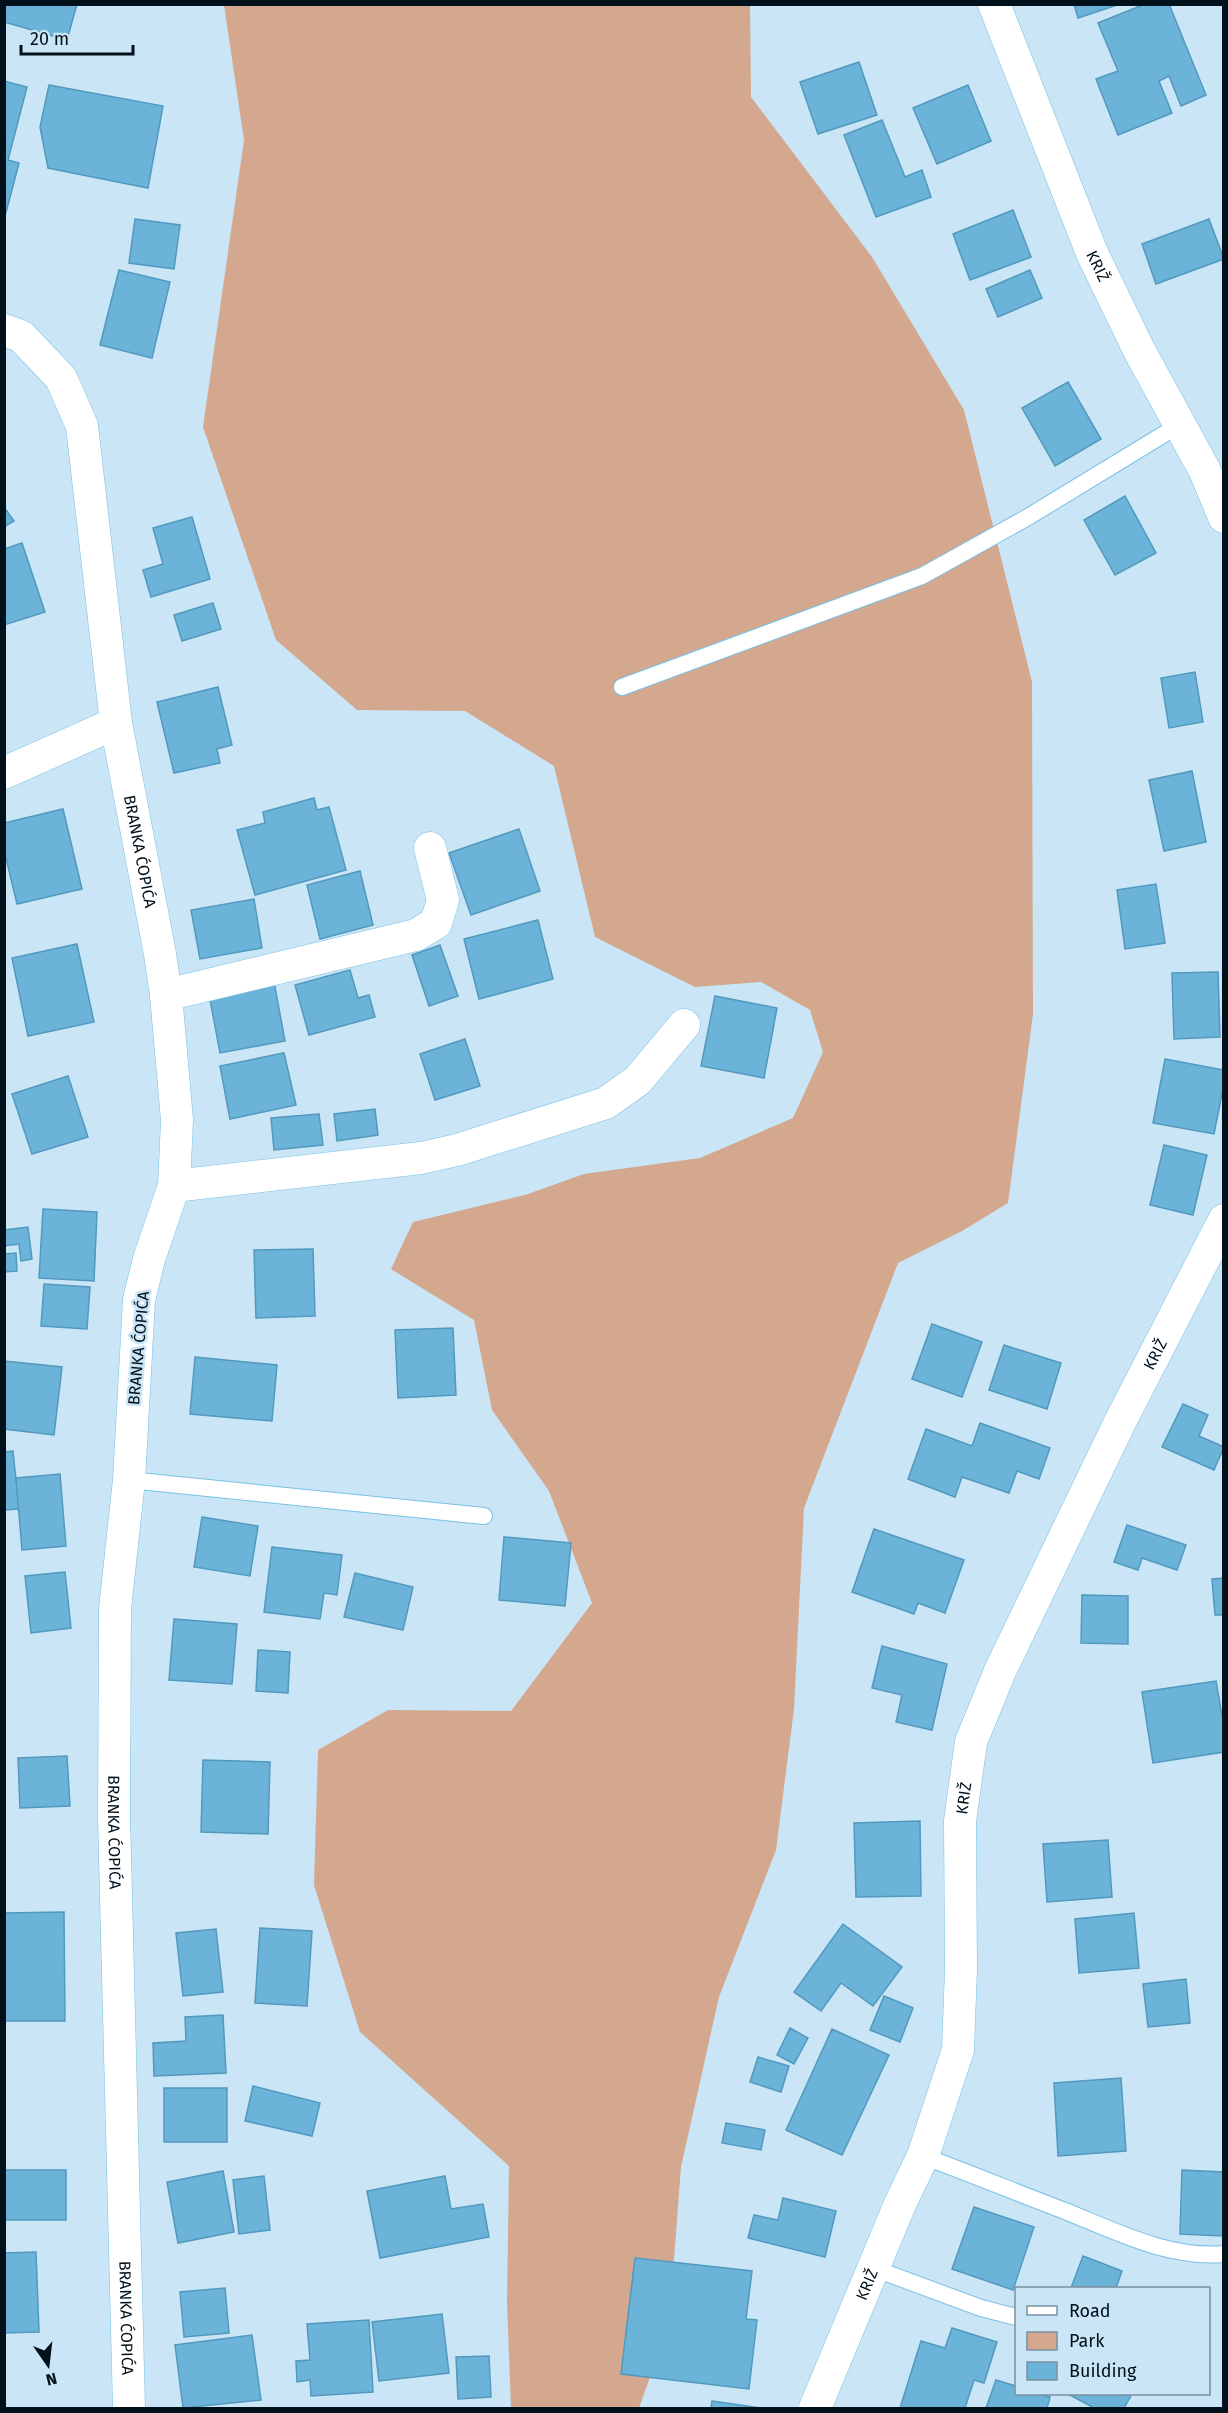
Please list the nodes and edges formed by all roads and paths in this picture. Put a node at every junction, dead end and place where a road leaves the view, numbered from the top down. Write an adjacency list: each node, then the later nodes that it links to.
1 (994, 4): 3 (street, KRIŽ)
2 (4, 330): 6 (street, BRANKA ĆOPIĆA)
3 (1179, 425): 4 (street, KRIŽ); 5 (lane)
4 (1224, 517)
5 (622, 687)
6 (116, 723): 7 (street); 9 (street, BRANKA ĆOPIĆA)
7 (4, 773)
8 (430, 848): 9 (street)
9 (166, 995): 11 (street, BRANKA ĆOPIĆA)
10 (684, 1025): 11 (street)
11 (174, 1186): 13 (street, BRANKA ĆOPIĆA)
12 (1224, 1220): 15 (street, KRIŽ)
13 (129, 1480): 14 (lane); 19 (street, BRANKA ĆOPIĆA)
14 (484, 1516)
15 (923, 2156): 16 (lane); 17 (street, KRIŽ)
16 (1224, 2254)
17 (873, 2268): 18 (lane); 20 (street, KRIŽ)
18 (1015, 2316)
19 (129, 2409)
20 (815, 2409)

